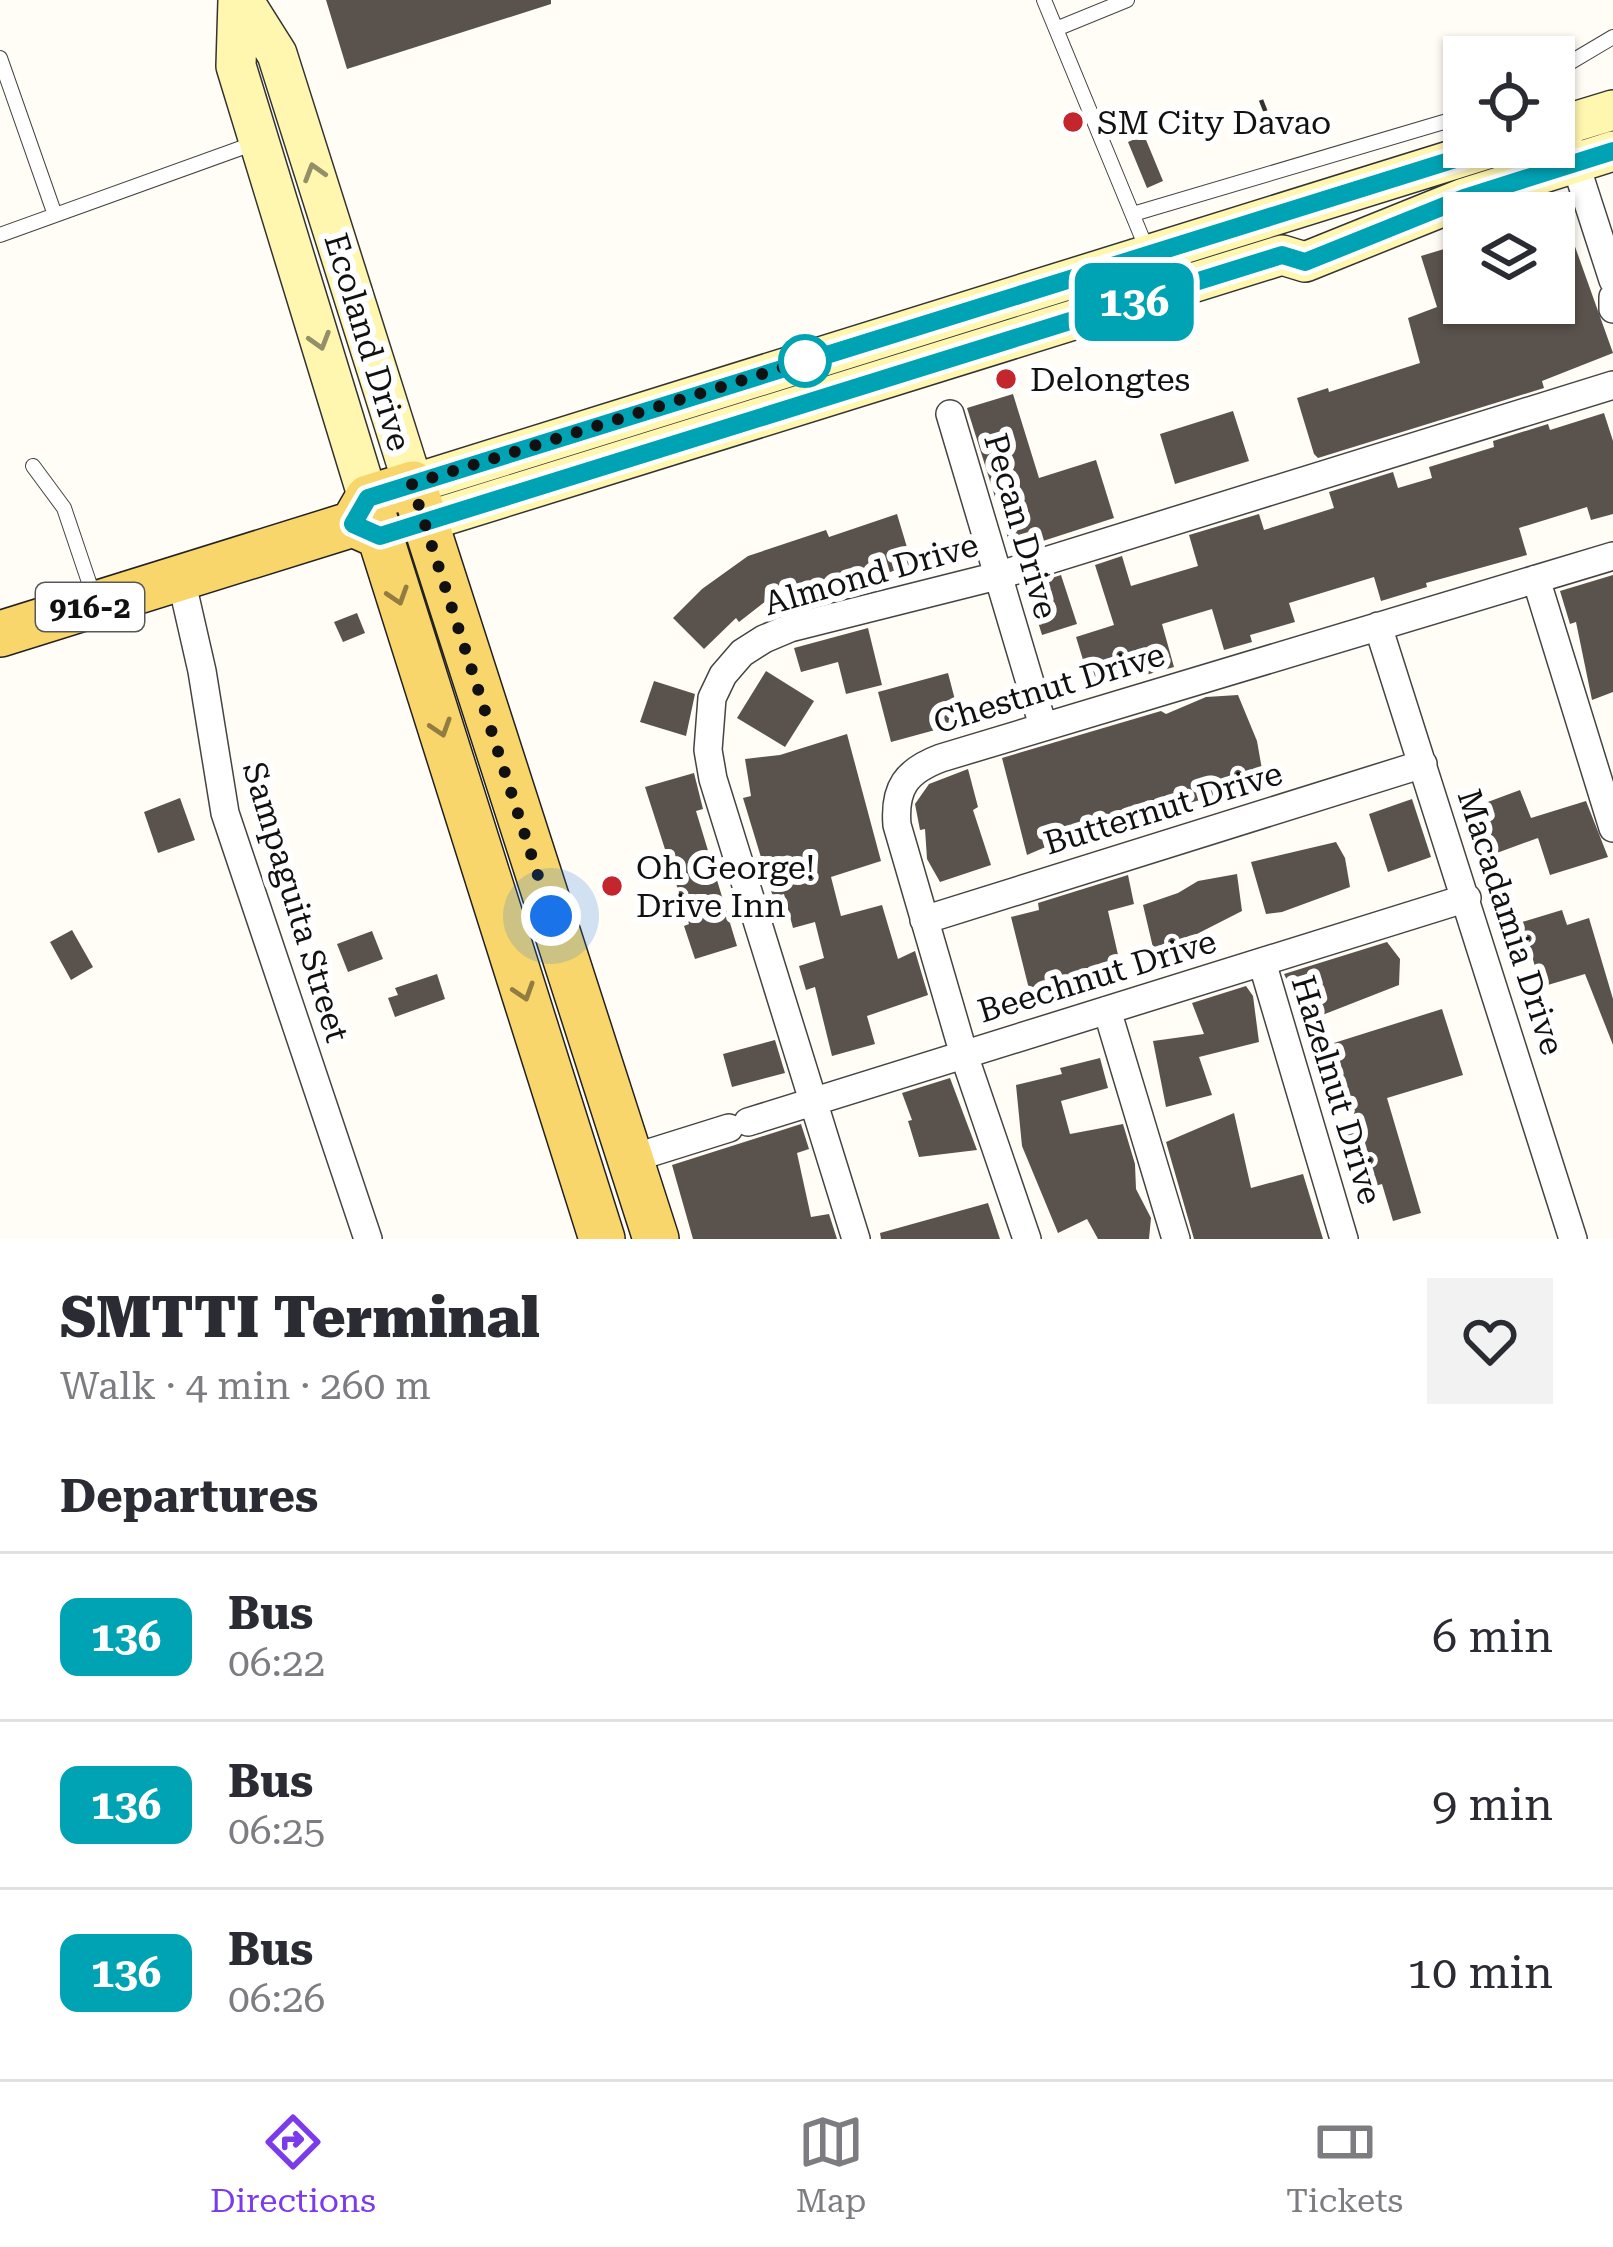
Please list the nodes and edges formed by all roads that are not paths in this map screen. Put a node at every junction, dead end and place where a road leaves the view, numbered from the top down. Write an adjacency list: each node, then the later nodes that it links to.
1 (240, 0): 11 (main road, Ecoland Drive); 33 (main road, Ecoland Drive, one-way to 1)
2 (1044, 0): 4 (lane)
3 (1126, 0): 4 (lane)
4 (1056, 29): 18 (lane)
5 (1613, 37): 7 (lane)
6 (0, 58): 19 (lane)
7 (1575, 60)
8 (1613, 110): 10 (main road, 916-2)
9 (1443, 122): 18 (lane)
10 (1575, 132)
11 (259, 141): 19 (lane); 34 (main road, Ecoland Drive, one-way to 34)
12 (1575, 142): 13 (main road, 916-2)
13 (1613, 151)
14 (1470, 168): 17 (main road, 916-2)
15 (1487, 168): 17 (main road, 916-2)
16 (1574, 168): 22 (street)
17 (1458, 179): 21 (main road, 916-2); 23 (main road, 916-2)
18 (1133, 214): 21 (lane)
19 (56, 215): 20 (lane)
20 (0, 236)
21 (1148, 252): 23 (main road); 25 (main road, 916-2)
22 (1613, 280)
23 (1162, 293): 28 (main road, 916-2)
24 (1613, 296): 26 (street)
25 (970, 309): 27 (main road, 916-2); 28 (main road)
26 (1613, 309)
27 (867, 341): 29 (main road); 33 (main road, 916-2)
28 (983, 349): 29 (main road, 916-2)
29 (879, 381): 33 (main road, 916-2)
30 (1613, 386): 36 (street, Almond Drive)
31 (950, 415): 36 (street, Pecan Drive)
32 (33, 466): 39 (lane)
33 (418, 503): 34 (main road, 916-2); 51 (main road, Ecoland Drive)
34 (367, 519): 37 (main road, 916-2); 53 (main road, Ecoland Drive, one-way to 53)
35 (1613, 556): 38 (street, Chestnut Drive)
36 (997, 576): 42 (street, Pecan Drive); 50 (street, Almond Drive)
37 (181, 579): 39 (main road, 916-2); 52 (street, Sampaguita Street)
38 (1536, 579): 40 (street, Chestnut Drive); 44 (street)
39 (97, 605): 41 (main road, 916-2)
40 (1378, 626): 42 (street, Chestnut Drive); 43 (street, Macadamia Drive)
41 (0, 634)
42 (1043, 726): 46 (street, Chestnut Drive)
43 (1423, 764): 45 (street, Macadamia Drive); 46 (street, Butternut Drive)
44 (1613, 828)
45 (1466, 898): 47 (street, Beechnut Drive); 59 (street, Macadamia Drive)
46 (924, 920): 49 (street, Chestnut Drive)
47 (1262, 962): 48 (street, Beechnut Drive); 58 (street, Hazelnut Drive)
48 (1107, 1010): 49 (street, Beechnut Drive); 57 (street)
49 (964, 1055): 50 (street, Beechnut Drive); 56 (street, Chestnut Drive)
50 (812, 1102): 51 (street, Beechnut Drive); 55 (street, Almond Drive)
51 (630, 1159): 54 (main road, Ecoland Drive)
52 (368, 1239)
53 (602, 1239)
54 (656, 1239)
55 (856, 1239)
56 (1027, 1239)
57 (1176, 1239)
58 (1344, 1239)
59 (1573, 1239)

